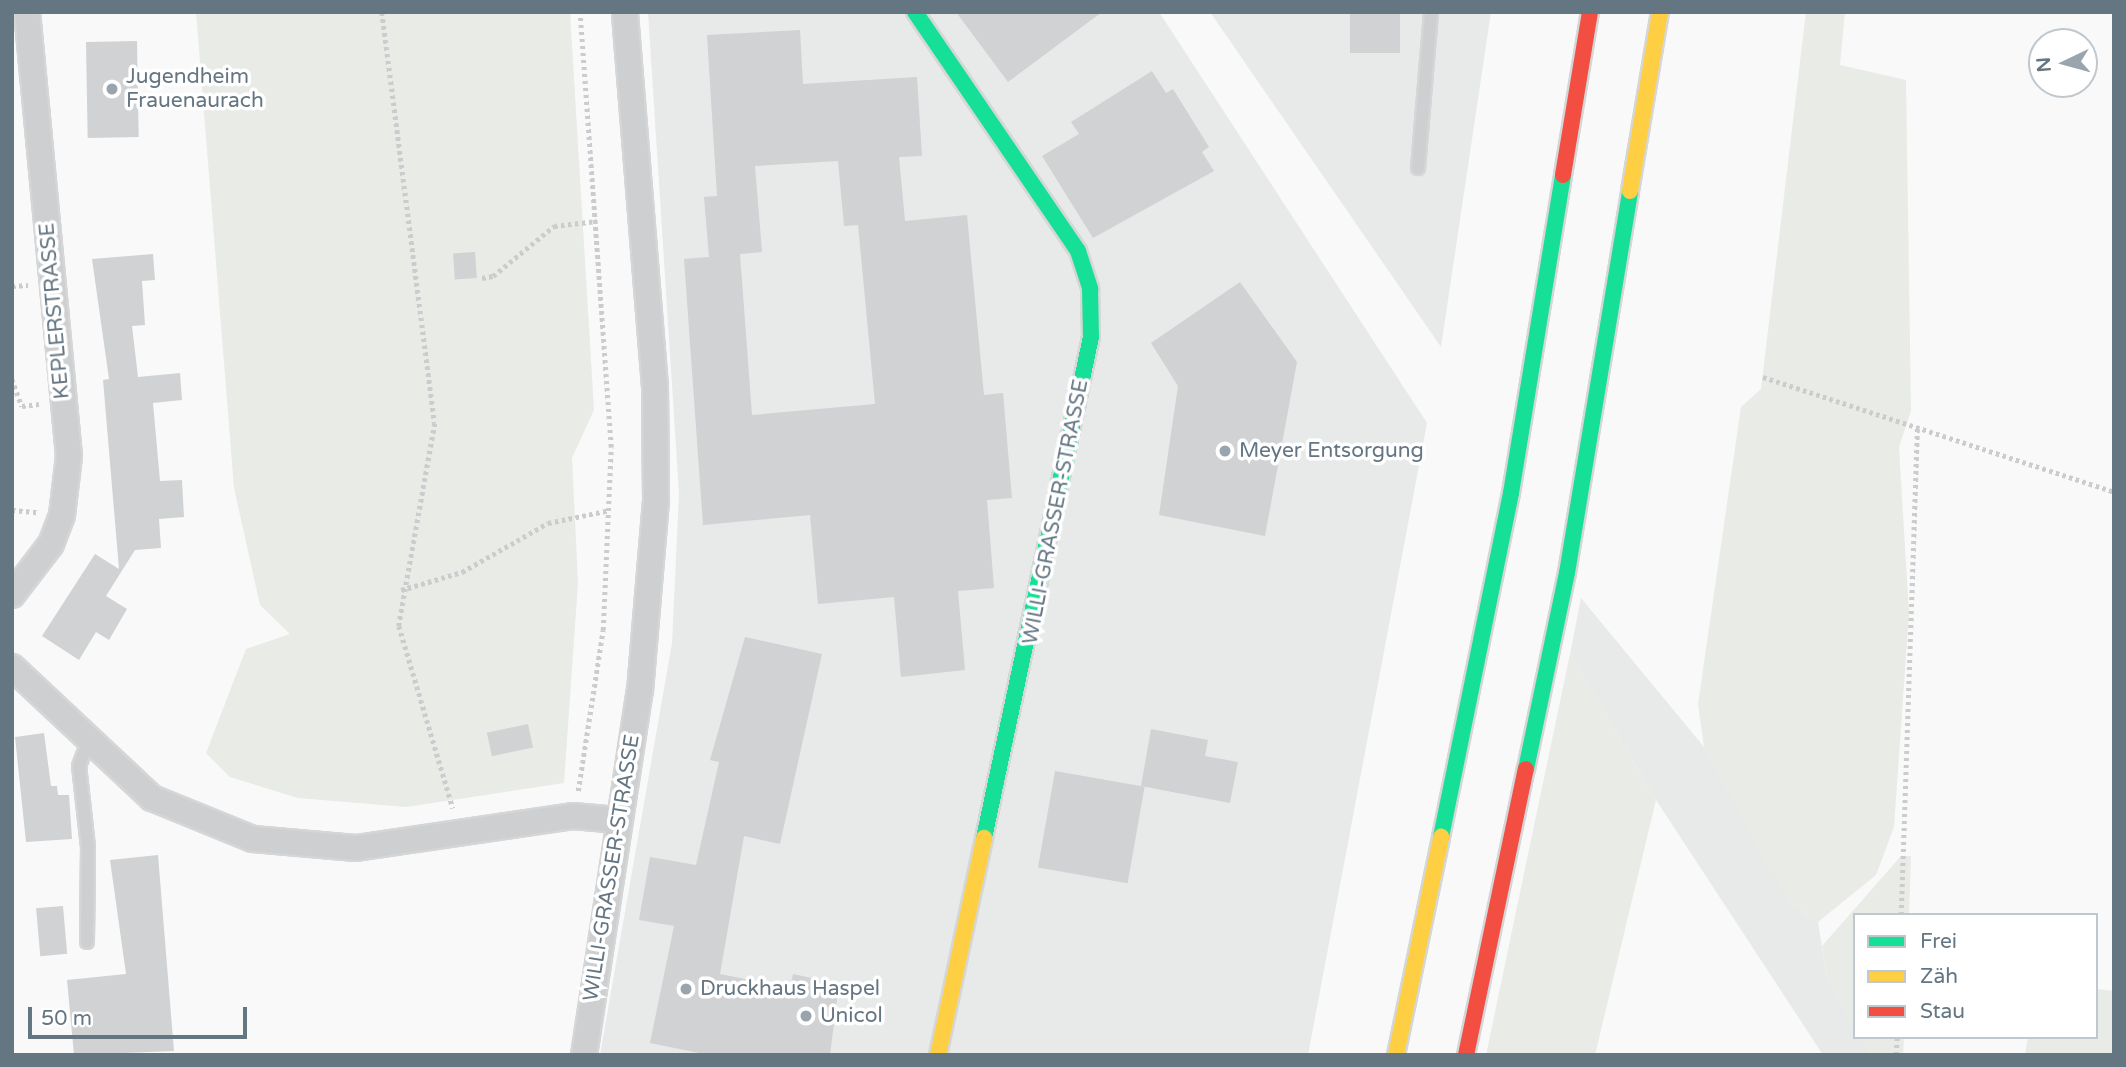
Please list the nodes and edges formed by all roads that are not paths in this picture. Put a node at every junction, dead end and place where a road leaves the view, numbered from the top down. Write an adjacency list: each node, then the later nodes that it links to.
1 (27, 12): 8 (street, KEPLERSTRASSE)
2 (625, 12): 11 (street, WILLI-GRASSER-STRASSE)
3 (915, 12): 14 (main road, WILLI-GRASSER-STRASSE)
4 (1431, 12): 7 (lane)
5 (1590, 12): 15 (main road)
6 (1660, 12): 16 (main road)
7 (1418, 168)
8 (12, 595)
9 (12, 667): 10 (street)
10 (88, 743): 11 (street); 12 (lane)
11 (618, 820): 13 (street, WILLI-GRASSER-STRASSE)
12 (87, 942)
13 (584, 1055)
14 (938, 1055)
15 (1396, 1055)
16 (1466, 1055)

